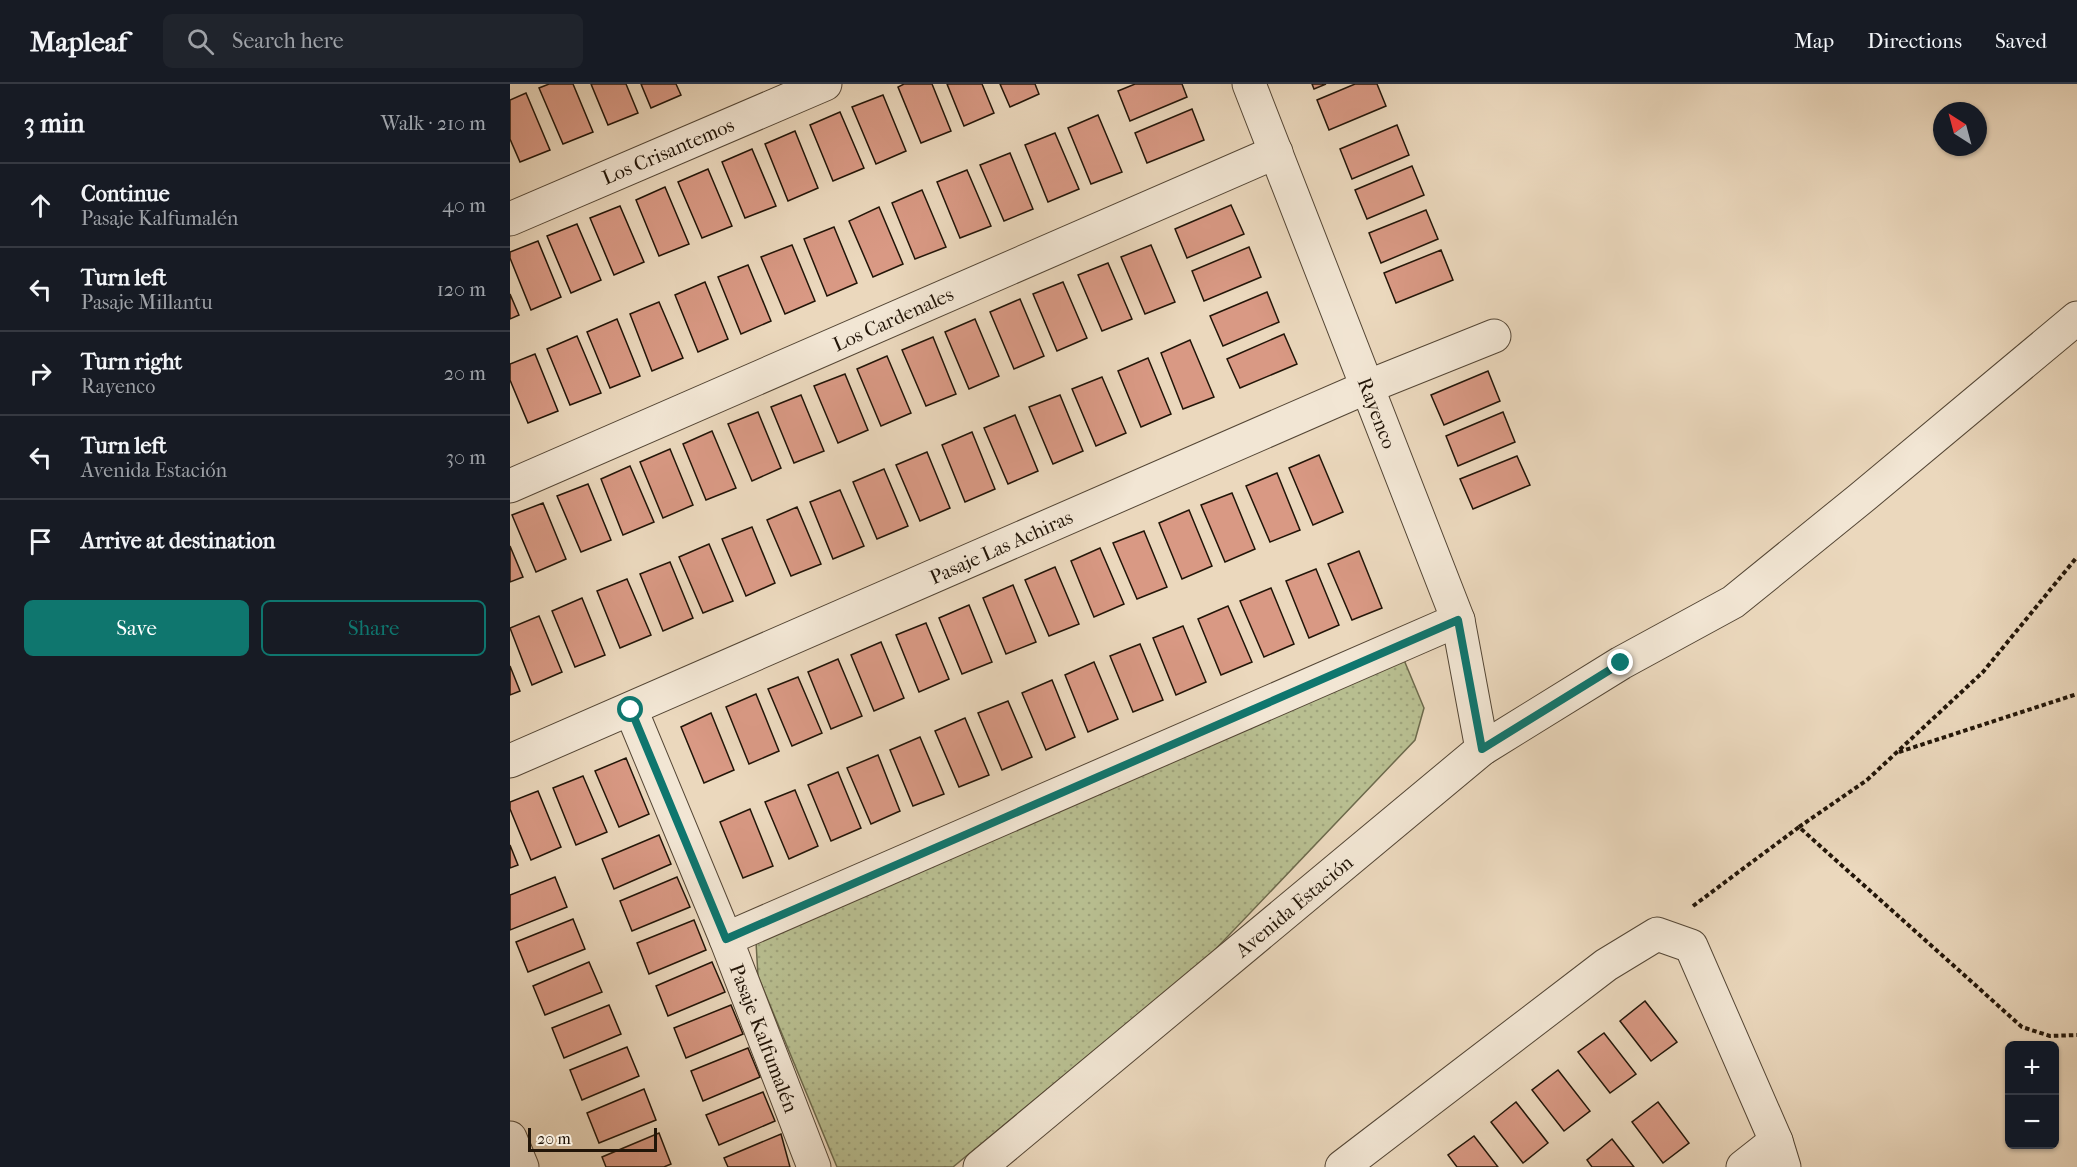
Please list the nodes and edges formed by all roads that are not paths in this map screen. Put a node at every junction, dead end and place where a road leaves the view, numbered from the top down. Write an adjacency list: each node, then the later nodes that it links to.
1 (825, 84): 4 (street, Los Crisantemos)
2 (1250, 84): 3 (street, Rayenco)
3 (1276, 152): 7 (street, Rayenco); 8 (street, Los Cardenales)
4 (510, 219)
5 (2077, 318): 11 (street, Avenida Estación)
6 (1494, 336): 7 (street, Pasaje Las Achiras)
7 (1367, 387): 9 (street, Rayenco); 10 (street, Pasaje Las Achiras)
8 (510, 486)
9 (1458, 620): 11 (street, Rayenco); 13 (street)
10 (631, 710): 12 (street, Pasaje Las Achiras); 13 (street, Pasaje Kalfumalén)
11 (1482, 749): 18 (street, Avenida Estación)
12 (510, 761)
13 (726, 939): 17 (street, Pasaje Kalfumalén)
14 (510, 1138): 16 (street)
15 (1780, 1154): 19 (street); 20 (street)
16 (522, 1167)
17 (814, 1167)
18 (980, 1167)
19 (1342, 1167)
20 (1743, 1167)

